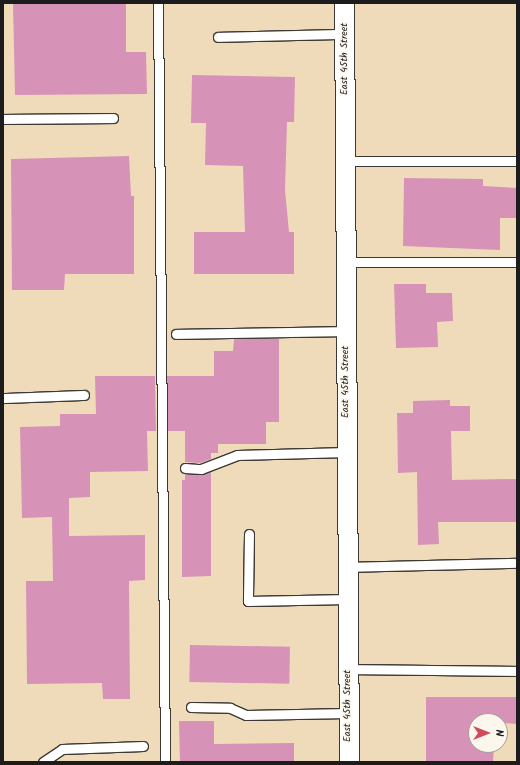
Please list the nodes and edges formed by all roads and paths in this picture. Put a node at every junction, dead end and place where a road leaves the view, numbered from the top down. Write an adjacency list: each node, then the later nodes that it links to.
1 (158, 3): 27 (lane)
2 (344, 3): 3 (street, East 45th Street)
3 (344, 34): 4 (lane); 7 (street, East 45th Street)
4 (218, 37)
5 (113, 118): 6 (lane)
6 (3, 119)
7 (345, 161): 8 (lane); 9 (street, East 45th Street)
8 (517, 161)
9 (346, 262): 10 (lane); 11 (street, East 45th Street)
10 (517, 262)
11 (346, 331): 12 (lane); 15 (street, East 45th Street)
12 (176, 334)
13 (84, 395): 14 (lane)
14 (3, 398)
15 (347, 452): 16 (lane); 19 (street, East 45th Street)
16 (185, 468)
17 (249, 534): 20 (lane)
18 (514, 563): 19 (lane)
19 (348, 567): 20 (street, East 45th Street)
20 (348, 600): 21 (street, East 45th Street)
21 (348, 669): 22 (lane); 24 (street, East 45th Street)
22 (517, 671)
23 (191, 707): 24 (lane)
24 (348, 713): 28 (street, East 45th Street)
25 (143, 746): 26 (lane)
26 (43, 762)
27 (165, 762)
28 (349, 762)

